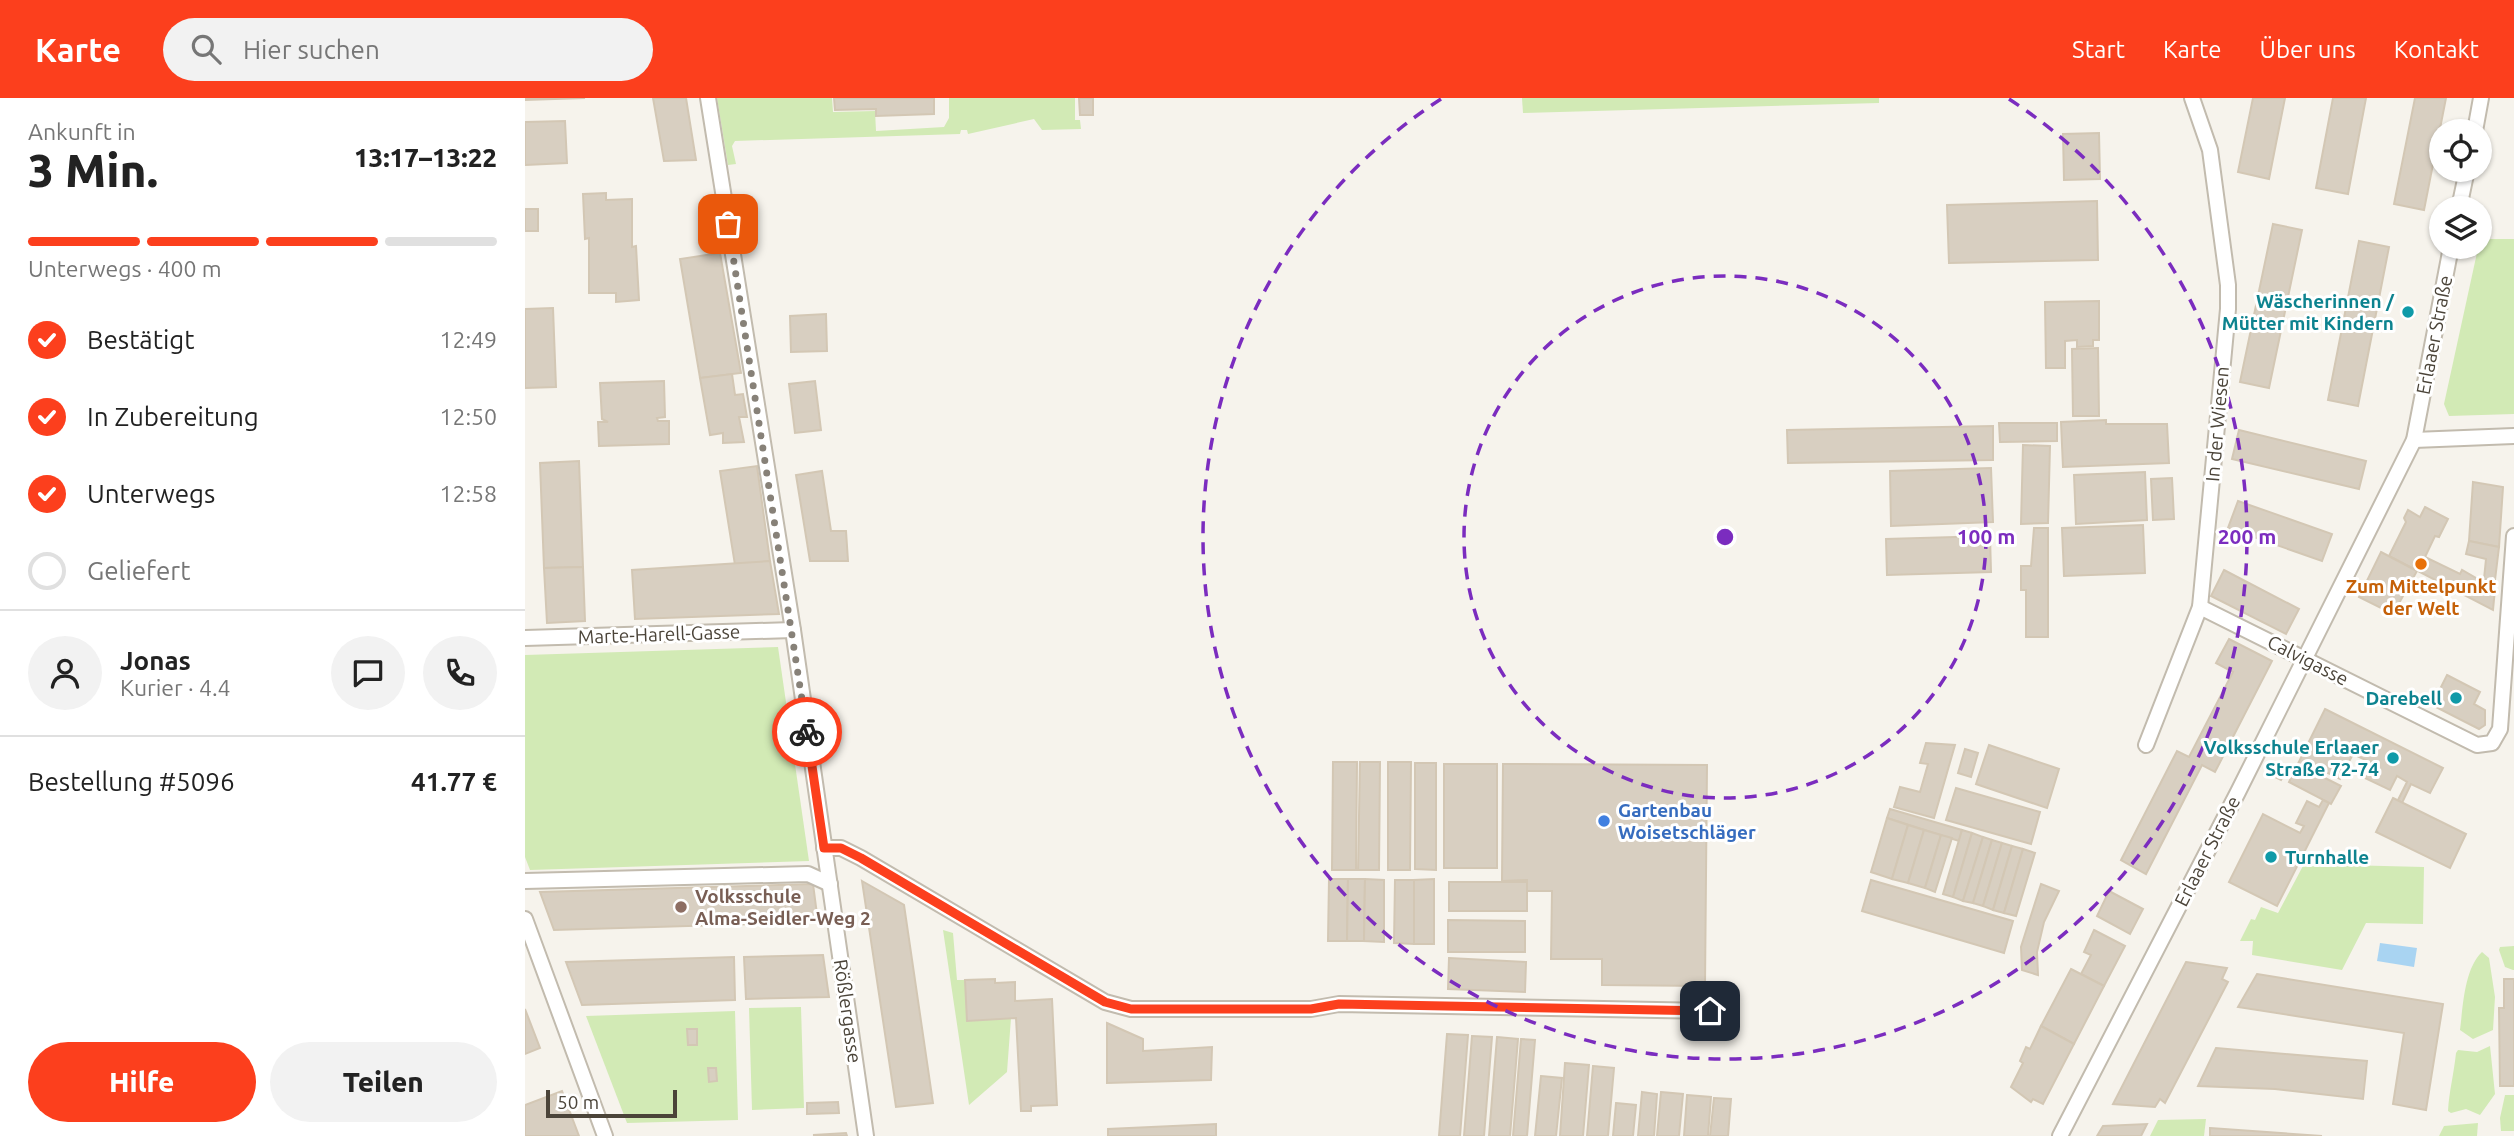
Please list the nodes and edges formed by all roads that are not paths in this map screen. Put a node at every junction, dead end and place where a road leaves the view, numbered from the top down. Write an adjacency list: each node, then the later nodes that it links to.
1 (708, 98): 10 (street, Rößlergasse)
2 (2192, 98): 9 (street, In der Wiesen)
3 (2481, 98): 4 (street)
4 (2477, 119)
5 (2449, 259): 7 (street, Erlaaer Straße)
6 (2514, 436): 7 (street)
7 (2414, 440): 12 (street, Erlaaer Straße)
8 (2514, 536): 12 (street, Calvigasse)
9 (2200, 607): 12 (street, Calvigasse); 13 (street, In der Wiesen)
10 (793, 630): 11 (street, Marte-Harell-Gasse); 14 (street, Rößlergasse)
11 (525, 638)
12 (2305, 657): 21 (street, Erlaaer Straße)
13 (2146, 744)
14 (824, 848): 16 (street, Rößlergasse); 18 (street)
15 (525, 881): 16 (street)
16 (830, 884): 20 (street, Rößlergasse)
17 (525, 919): 19 (street)
18 (1710, 1011)
19 (605, 1136)
20 (866, 1136)
21 (2060, 1136)

